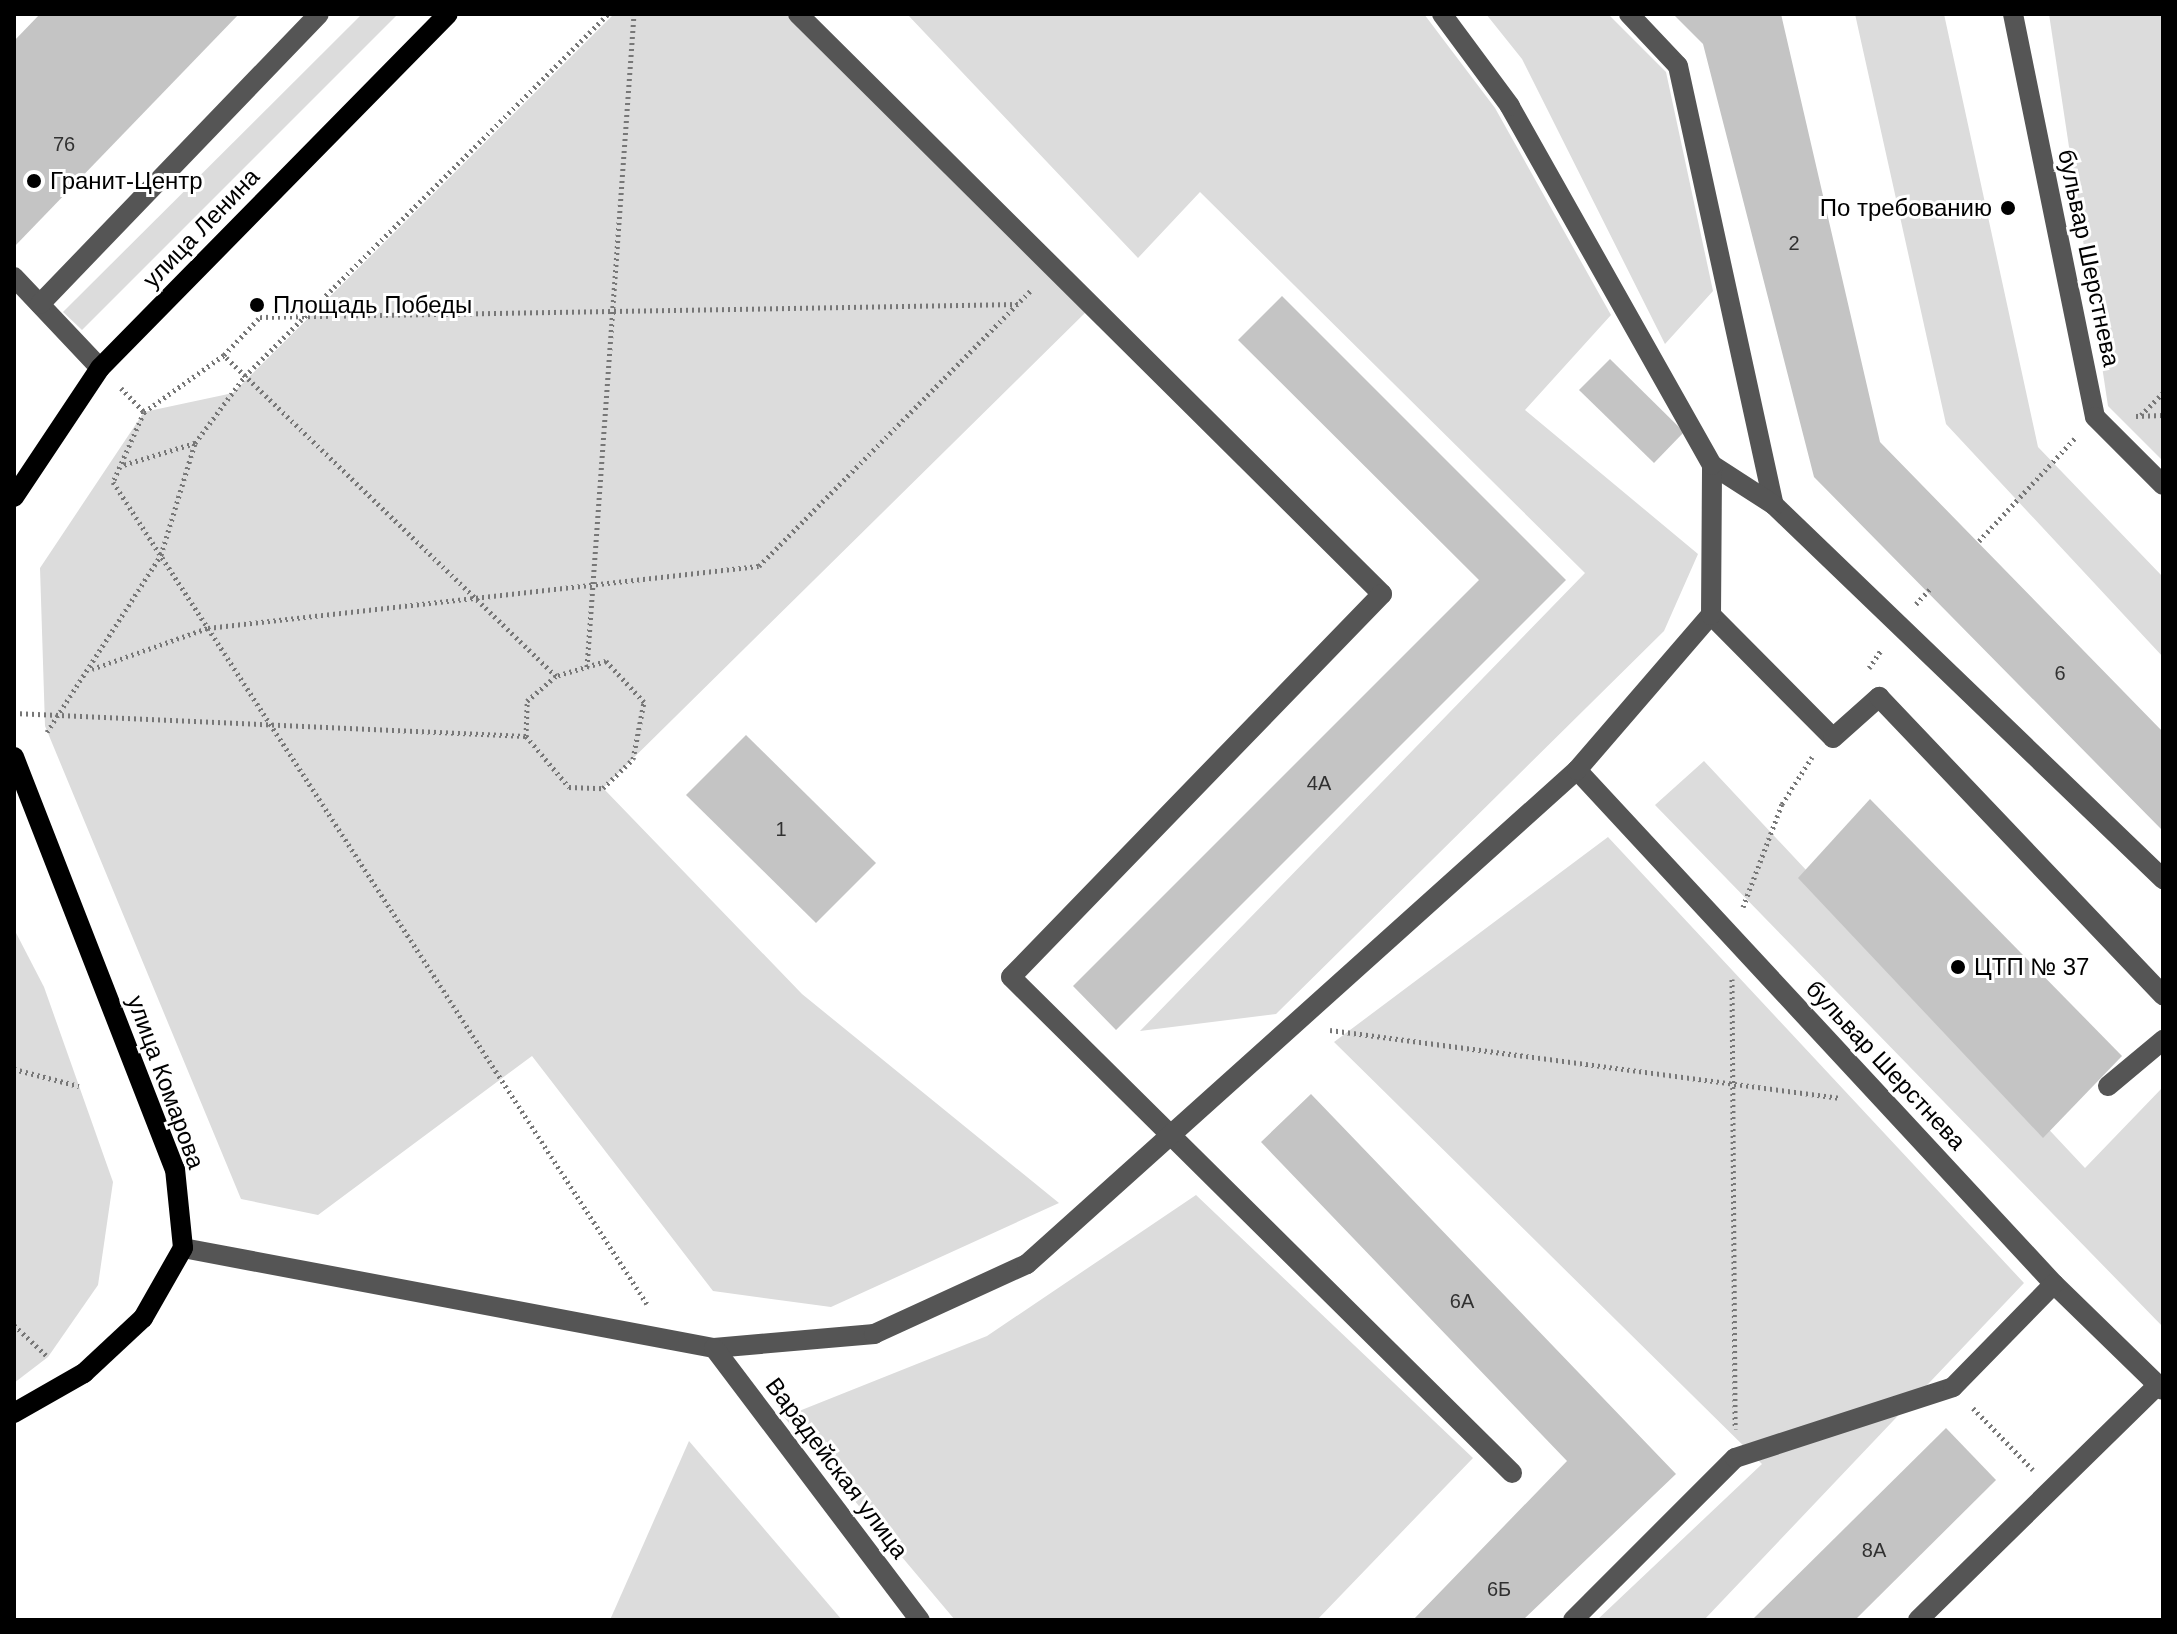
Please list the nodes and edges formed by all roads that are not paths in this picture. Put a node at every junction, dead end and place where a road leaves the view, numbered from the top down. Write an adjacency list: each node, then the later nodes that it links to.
1 (319, 14): 8 (street)
2 (448, 14): 9 (main road, улица Ленина)
3 (798, 14): 21 (street)
4 (1442, 14): 10 (street)
5 (1629, 14): 13 (street)
6 (2013, 14): 11 (street, бульвар Шерстнева)
7 (14, 277): 8 (street)
8 (40, 304): 9 (street)
9 (100, 368): 12 (main road, улица Ленина)
10 (1712, 465): 13 (street); 14 (street)
11 (2163, 485)
12 (14, 497)
13 (1774, 505): 17 (street)
14 (1711, 615): 16 (street); 18 (street)
15 (14, 757): 22 (main road, улица Комарова)
16 (1577, 770): 21 (street); 23 (street, бульвар Шерстнева)
17 (2163, 879)
18 (2163, 995)
19 (2163, 1040): 20 (street)
20 (2108, 1086)
21 (1172, 1140): 24 (street); 27 (street)
22 (183, 1248): 24 (street); 26 (main road)
23 (2054, 1284): 25 (street, бульвар Шерстнева); 30 (street)
24 (714, 1348): 29 (street, Варадейская улица)
25 (2160, 1388): 28 (street)
26 (14, 1413)
27 (1512, 1473)
28 (1928, 1616)
29 (920, 1620)
30 (1573, 1620)

